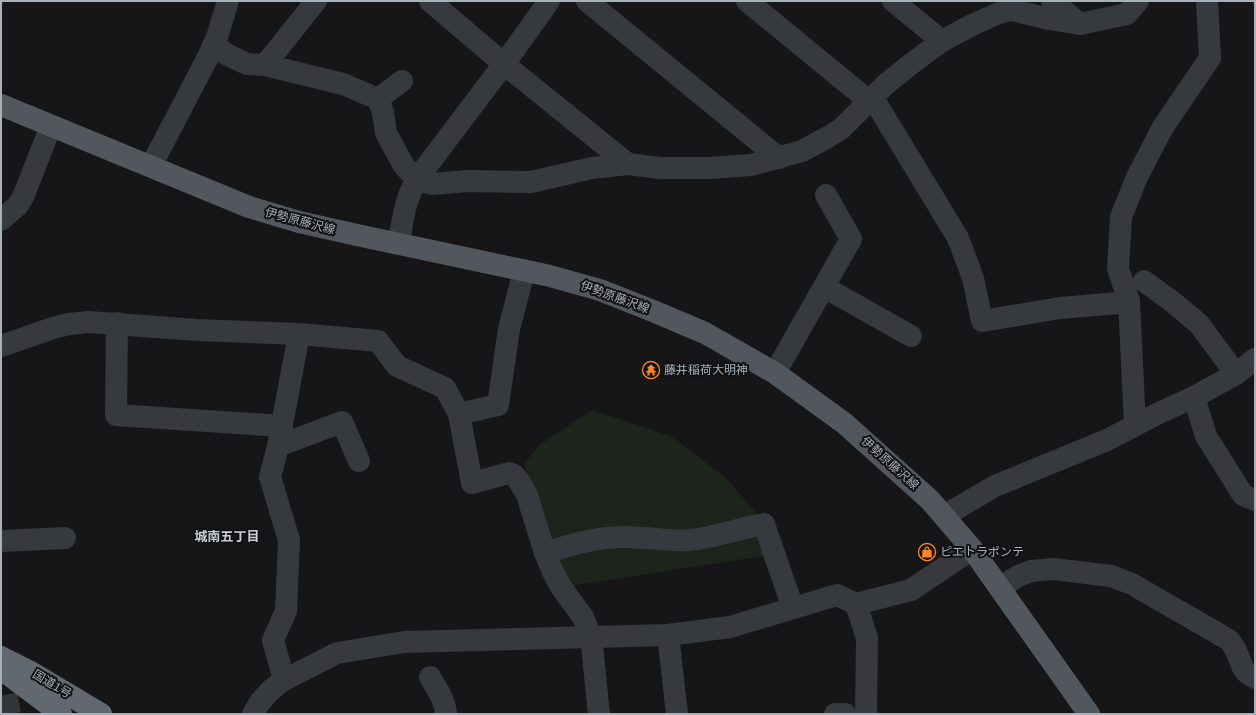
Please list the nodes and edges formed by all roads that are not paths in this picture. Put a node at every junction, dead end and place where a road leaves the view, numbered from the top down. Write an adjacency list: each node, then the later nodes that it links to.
1 (316, 1): 15 (street)
2 (430, 1): 14 (street)
3 (549, 1): 14 (street)
4 (587, 1): 21 (street)
5 (747, 1): 18 (street)
6 (893, 1): 12 (street)
7 (1052, 1): 11 (street)
8 (1138, 1): 11 (street)
9 (1207, 1): 31 (street)
10 (226, 2): 13 (street)
11 (1080, 24): 12 (street)
12 (942, 41): 18 (street)
13 (213, 45): 15 (street); 23 (street)
14 (504, 64): 22 (street); 24 (street)
15 (265, 65): 17 (street)
16 (402, 81): 17 (street)
17 (378, 99): 24 (street)
18 (871, 99): 21 (street); 31 (street)
19 (1, 105): 20 (main road, 伊勢原藤沢線)
20 (51, 126): 23 (main road, 伊勢原藤沢線); 26 (street)
21 (779, 158): 22 (street)
22 (628, 164): 24 (street)
23 (151, 166): 27 (main road, 伊勢原藤沢線)
24 (417, 179): 27 (street)
25 (826, 195): 30 (street)
26 (1, 220)
27 (399, 244): 28 (main road, 伊勢原藤沢線)
28 (524, 271): 37 (main road, 伊勢原藤沢線); 40 (street)
29 (1144, 280): 38 (street)
30 (824, 287): 34 (street); 37 (street)
31 (1129, 301): 41 (street)
32 (117, 323): 33 (street); 35 (street); 42 (street)
33 (299, 334): 40 (street); 42 (street)
34 (911, 336)
35 (1, 346)
36 (1255, 359): 38 (street)
37 (775, 373): 45 (main road, 伊勢原藤沢線)
38 (1236, 374): 39 (street)
39 (1194, 397): 41 (street); 44 (street)
40 (459, 414): 49 (street)
41 (1135, 425): 45 (street)
42 (280, 436): 43 (street); 59 (street)
43 (359, 461)
44 (1255, 500)
45 (944, 516): 48 (main road, 伊勢原藤沢線)
46 (65, 538): 47 (street)
47 (1, 541)
48 (972, 548): 50 (main road, 伊勢原藤沢線); 51 (street)
49 (545, 553): 52 (street); 54 (street)
50 (1000, 588): 58 (street); 69 (main road, 伊勢原藤沢線)
51 (856, 604): 52 (street); 68 (street)
52 (793, 608): 53 (street)
53 (668, 635): 54 (street); 65 (street)
54 (591, 636): 59 (street); 64 (street)
55 (1, 657): 61 (highway, 国道1号)
56 (1, 670): 60 (highway, 国道1号)
57 (430, 677): 63 (street)
58 (1255, 678)
59 (284, 680): 62 (street)
60 (61, 714)
61 (101, 714)
62 (253, 714)
63 (446, 714)
64 (599, 714)
65 (677, 714)
66 (835, 714): 67 (street)
67 (845, 714)
68 (866, 714)
69 (1089, 714)

